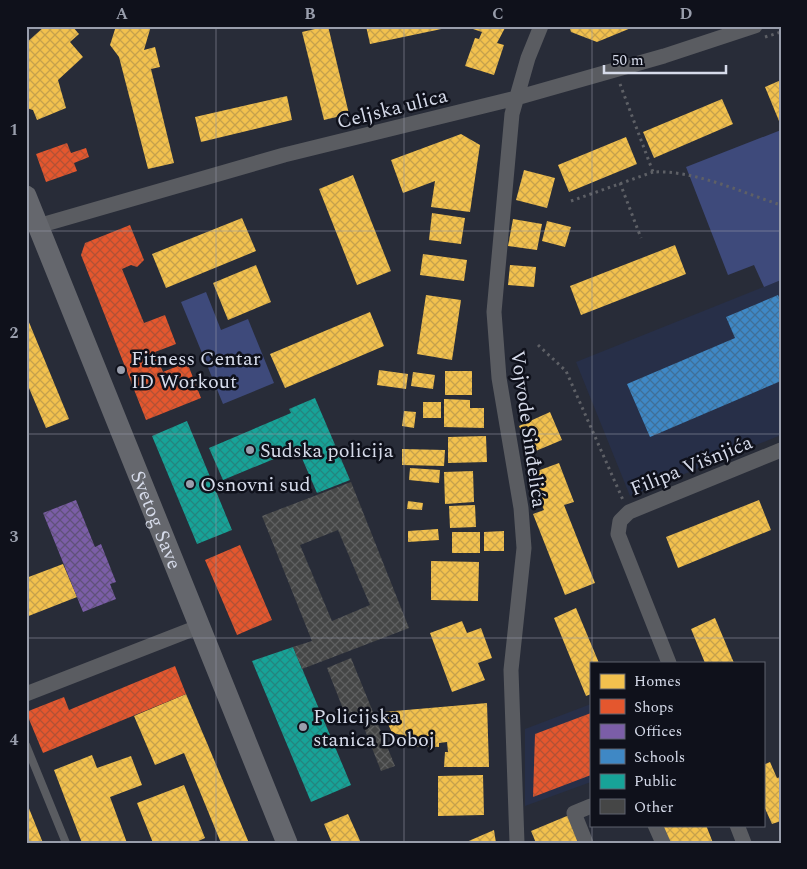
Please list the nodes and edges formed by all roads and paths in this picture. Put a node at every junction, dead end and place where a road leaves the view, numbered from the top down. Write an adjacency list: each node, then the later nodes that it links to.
1 (541, 26): 4 (street, Vojvode Sinđelića)
2 (755, 26): 4 (street, Celjska ulica)
3 (620, 84): 5 (path)
4 (516, 98): 10 (street, Celjska ulica); 24 (street, Vojvode Sinđelića)
5 (653, 172): 6 (path); 9 (path)
6 (620, 183): 8 (path); 11 (path)
7 (26, 196): 10 (street, Svetog Save)
8 (571, 201)
9 (781, 205)
10 (38, 226): 15 (street, Svetog Save)
11 (641, 238)
12 (538, 345): 14 (path)
13 (781, 450): 14 (street, Filipa Višnjića)
14 (629, 512): 16 (street, Filipa Višnjića)
15 (198, 627): 17 (street); 23 (street, Svetog Save)
16 (669, 662)
17 (26, 694)
18 (26, 745): 22 (lane)
19 (590, 806): 25 (street)
20 (656, 826): 26 (street)
21 (737, 826): 27 (street)
22 (66, 843)
23 (287, 843)
24 (517, 843)
25 (586, 843)
26 (663, 843)
27 (744, 843)

